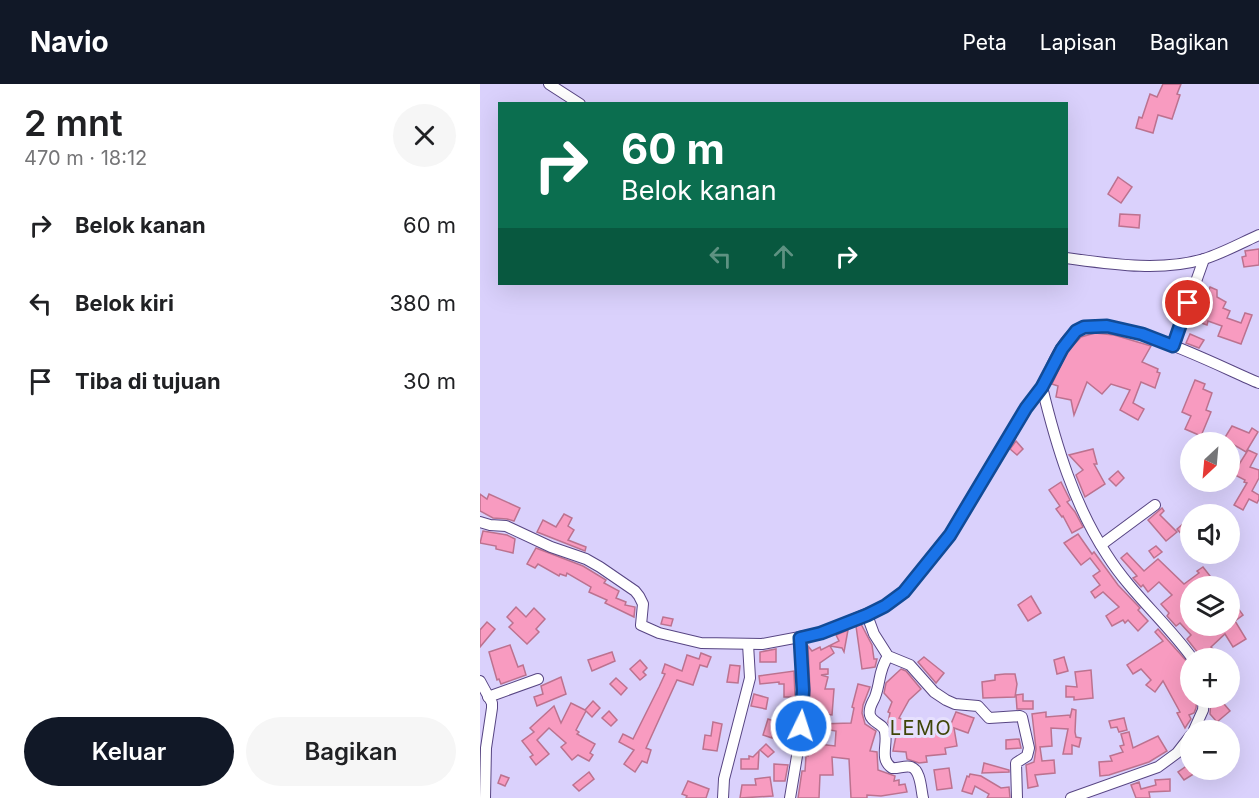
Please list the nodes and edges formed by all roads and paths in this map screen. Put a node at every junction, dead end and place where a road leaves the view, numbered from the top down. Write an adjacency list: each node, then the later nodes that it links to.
1 (549, 84): 2 (street)
2 (577, 102)
3 (1259, 235): 5 (street)
4 (1068, 258): 5 (street)
5 (1203, 259): 6 (street)
6 (1173, 346): 7 (street); 8 (street)
7 (1259, 383)
8 (1042, 387): 11 (street); 12 (street)
9 (1155, 505): 11 (street)
10 (480, 522): 14 (street)
11 (1101, 544): 15 (street)
12 (867, 615): 13 (street); 16 (street)
13 (800, 638): 14 (street); 23 (street)
14 (748, 644): 22 (street)
15 (1185, 648)
16 (888, 656): 24 (street); 25 (street)
17 (538, 679): 19 (street)
18 (480, 681): 19 (street)
19 (488, 697): 21 (street)
20 (1180, 749): 26 (street)
21 (485, 798)
22 (723, 798)
23 (790, 798)
24 (922, 798)
25 (1017, 798)
26 (1071, 798)

